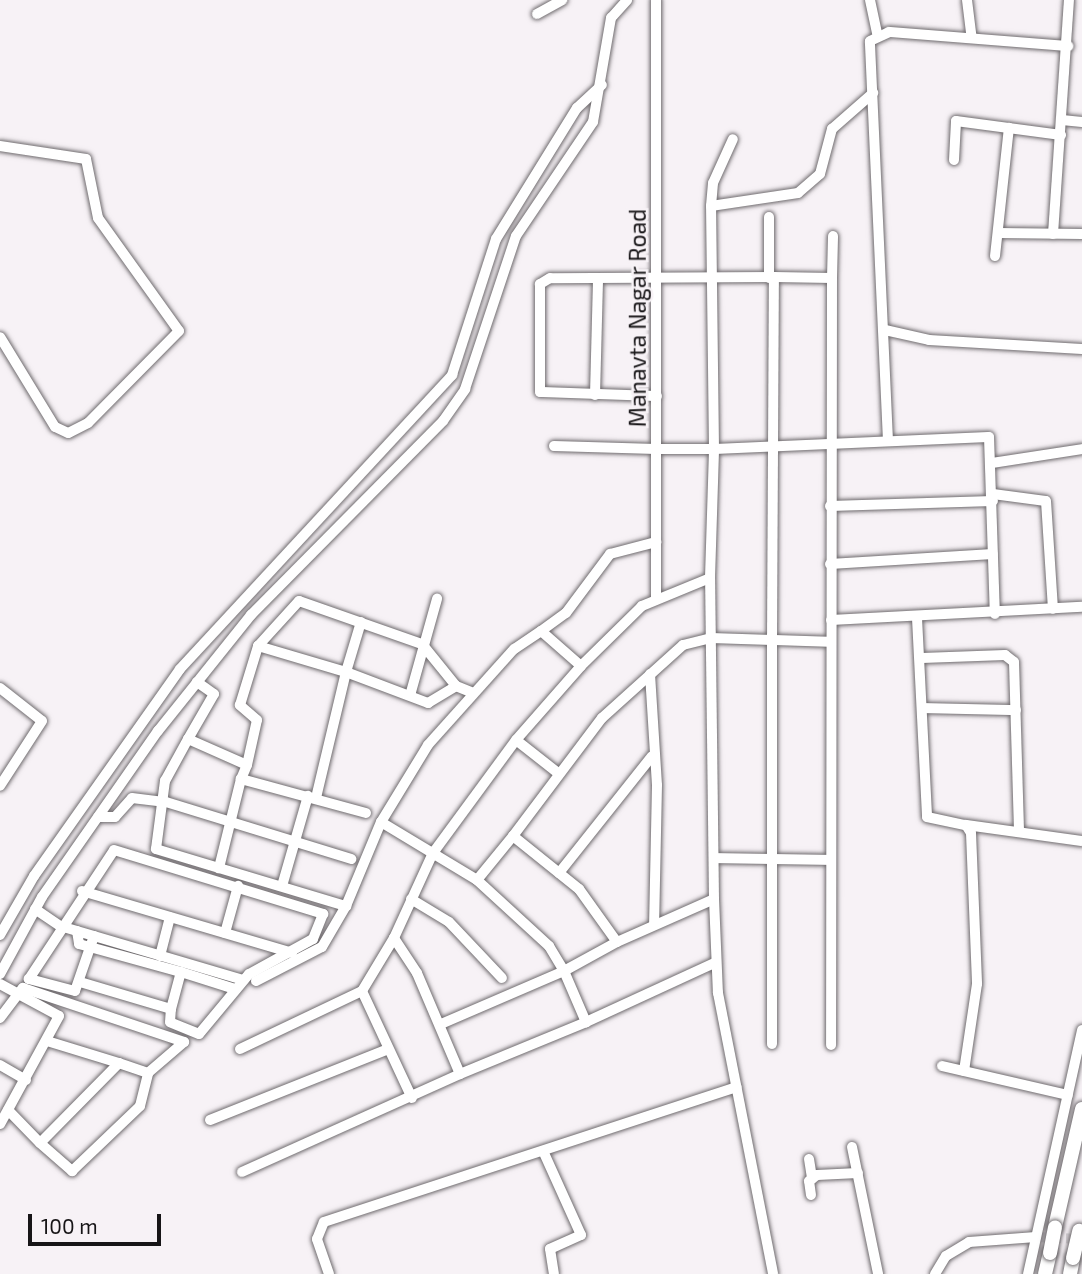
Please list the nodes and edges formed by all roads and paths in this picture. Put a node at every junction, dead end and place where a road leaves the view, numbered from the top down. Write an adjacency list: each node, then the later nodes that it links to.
1 (562, 0): 7 (street)
2 (627, 0): 11 (street)
3 (656, 0): 30 (street, Manavta Nagar Road)
4 (870, 0): 8 (street)
5 (967, 0): 9 (street)
6 (1069, 0): 10 (street)
7 (537, 14)
8 (877, 34): 9 (street); 12 (street)
9 (972, 38): 10 (street)
10 (1068, 46): 13 (street)
11 (603, 84): 69 (street); 114 (street)
12 (873, 93): 20 (street); 32 (street)
13 (1062, 120): 14 (street); 16 (street)
14 (1082, 121)
15 (1009, 128): 16 (street); 19 (street); 22 (street)
16 (1061, 135): 23 (street)
17 (733, 139): 20 (street)
18 (0, 146): 33 (street)
19 (954, 160)
20 (711, 206): 29 (street)
21 (769, 217): 27 (street)
22 (998, 233): 23 (street); 26 (street)
23 (1053, 234): 24 (street)
24 (1082, 234)
25 (833, 236): 28 (street)
26 (995, 256)
27 (771, 277): 28 (street); 29 (street); 40 (street)
28 (832, 278): 38 (street)
29 (712, 279): 30 (street); 42 (street)
30 (657, 281): 31 (street); 36 (street, Manavta Nagar Road)
31 (598, 282): 35 (street); 35 (street)
32 (885, 330): 34 (street); 37 (street)
33 (0, 337)
34 (1082, 349)
35 (595, 395): 36 (street)
36 (657, 396): 41 (street, Manavta Nagar Road)
37 (888, 441): 38 (street, Manavta Nagar Road); 44 (street, Manavta Nagar Road)
38 (829, 443): 40 (street, Manavta Nagar Road); 46 (street)
39 (554, 446): 41 (street)
40 (775, 446): 42 (street, Manavta Nagar Road); 61 (street)
41 (656, 449): 42 (street, Manavta Nagar Road); 47 (street)
42 (714, 449): 50 (street)
43 (1082, 449): 44 (street)
44 (992, 463): 45 (street)
45 (993, 497): 46 (street); 48 (street); 54 (street)
46 (830, 506): 49 (street)
47 (656, 542): 51 (street); 59 (street)
48 (993, 554): 49 (street); 55 (street)
49 (830, 564): 57 (street)
50 (710, 578): 51 (street); 60 (street)
51 (656, 597): 66 (street)
52 (437, 599): 63 (street)
53 (1082, 607): 54 (street)
54 (1053, 609): 55 (street)
55 (995, 614): 56 (street)
56 (917, 618): 57 (street); 65 (street)
57 (831, 621): 62 (street)
58 (361, 622): 63 (street); 64 (street); 67 (street)
59 (541, 631): 66 (street); 73 (street)
60 (711, 638): 61 (street); 68 (street); 95 (street)
61 (772, 640): 62 (street); 97 (street)
62 (831, 642): 98 (street)
63 (422, 644): 70 (street); 72 (street)
64 (258, 646): 67 (street); 79 (street)
65 (922, 658): 74 (street); 75 (street)
66 (581, 666): 77 (street)
67 (346, 671): 72 (street); 83 (street)
68 (650, 674): 78 (street); 80 (street)
69 (197, 682): 76 (street); 86 (street)
70 (456, 686): 72 (street); 73 (street)
71 (0, 688): 82 (street)
72 (411, 692)
73 (471, 692): 87 (street)
74 (926, 708): 75 (street); 89 (street)
75 (1016, 710): 90 (street)
76 (188, 739): 79 (street); 84 (street)
77 (516, 740): 80 (street); 94 (street)
78 (652, 756): 100 (street); 110 (street)
79 (247, 765): 81 (street)
80 (558, 773): 91 (street)
81 (241, 779): 83 (street); 88 (street)
82 (0, 786)
83 (312, 797): 85 (street); 93 (street)
84 (166, 802): 86 (street); 88 (street); 99 (street)
85 (366, 813)
86 (98, 817): 108 (street)
87 (381, 822): 94 (street); 107 (street)
88 (231, 823): 93 (street); 99 (street)
89 (966, 825): 90 (street); 146 (street)
90 (1019, 830): 92 (street)
91 (513, 836): 100 (street); 101 (street)
92 (1082, 841)
93 (295, 842): 96 (street); 103 (street)
94 (433, 853): 101 (street); 105 (street)
95 (715, 858): 97 (street); 106 (street)
96 (351, 859)
97 (774, 860): 98 (street); 139 (street)
98 (830, 860): 140 (street)
99 (219, 868): 103 (street)
100 (559, 873): 117 (street)
101 (477, 880): 122 (street)
102 (238, 886): 104 (street); 113 (street); 119 (street)
103 (282, 886): 107 (street)
104 (82, 891): 109 (street); 111 (street)
105 (411, 899): 116 (street); 125 (street)
106 (714, 900): 110 (street); 121 (street)
107 (346, 906): 127 (street)
108 (35, 909): 111 (street); 124 (street)
109 (170, 917): 113 (street); 120 (street)
110 (654, 924): 117 (street)
111 (60, 926): 112 (street); 128 (street)
112 (77, 931): 115 (street); 118 (street)
113 (225, 933): 119 (street)
114 (0, 934)
115 (94, 936): 118 (street); 120 (street)
116 (394, 938): 131 (street); 136 (street)
117 (617, 942): 122 (street)
118 (90, 947): 123 (street); 128 (street)
119 (292, 953): 126 (street)
120 (160, 956): 126 (street)
121 (714, 963): 135 (street); 150 (street)
122 (564, 971): 135 (street); 136 (street)
123 (181, 972): 130 (street); 133 (street)
124 (0, 974)
125 (502, 978)
126 (243, 981): 130 (street)
127 (256, 981)
128 (80, 982): 133 (street)
129 (0, 985): 132 (street)
130 (235, 989): 133 (street)
131 (362, 990): 141 (street); 142 (street)
132 (18, 995): 134 (street); 138 (street); 147 (street)
133 (171, 1009)
134 (0, 1018)
135 (586, 1022): 148 (street)
136 (441, 1024): 148 (street)
137 (1082, 1030): 151 (street)
138 (47, 1041): 143 (street); 149 (street)
139 (772, 1044)
140 (831, 1045)
141 (240, 1049)
142 (388, 1049): 152 (street); 155 (street)
143 (119, 1063): 147 (street); 157 (street)
144 (0, 1065): 149 (street)
145 (942, 1066): 146 (street)
146 (964, 1071): 151 (street)
147 (148, 1073): 157 (street)
148 (460, 1074): 152 (street)
149 (26, 1080): 154 (street)
150 (736, 1087): 159 (street); 169 (street)
151 (1068, 1095): 166 (street)
152 (412, 1098): 161 (street)
153 (1082, 1109): 173 (highway, bridge)
154 (8, 1110): 156 (street); 157 (street)
155 (210, 1120)
156 (0, 1124)
157 (40, 1143)
158 (852, 1147): 162 (street)
159 (544, 1153): 167 (street); 168 (street)
160 (809, 1159): 163 (street)
161 (243, 1172)
162 (858, 1173): 163 (street); 170 (street)
163 (812, 1179): 164 (street)
164 (811, 1195)
165 (1082, 1218): 174 (highway, bridge)
166 (1036, 1237): 171 (street); 172 (street)
167 (329, 1274)
168 (554, 1274)
169 (773, 1274)
170 (878, 1274)
171 (935, 1274)
172 (1028, 1274)
173 (1045, 1274)
174 (1070, 1274)

